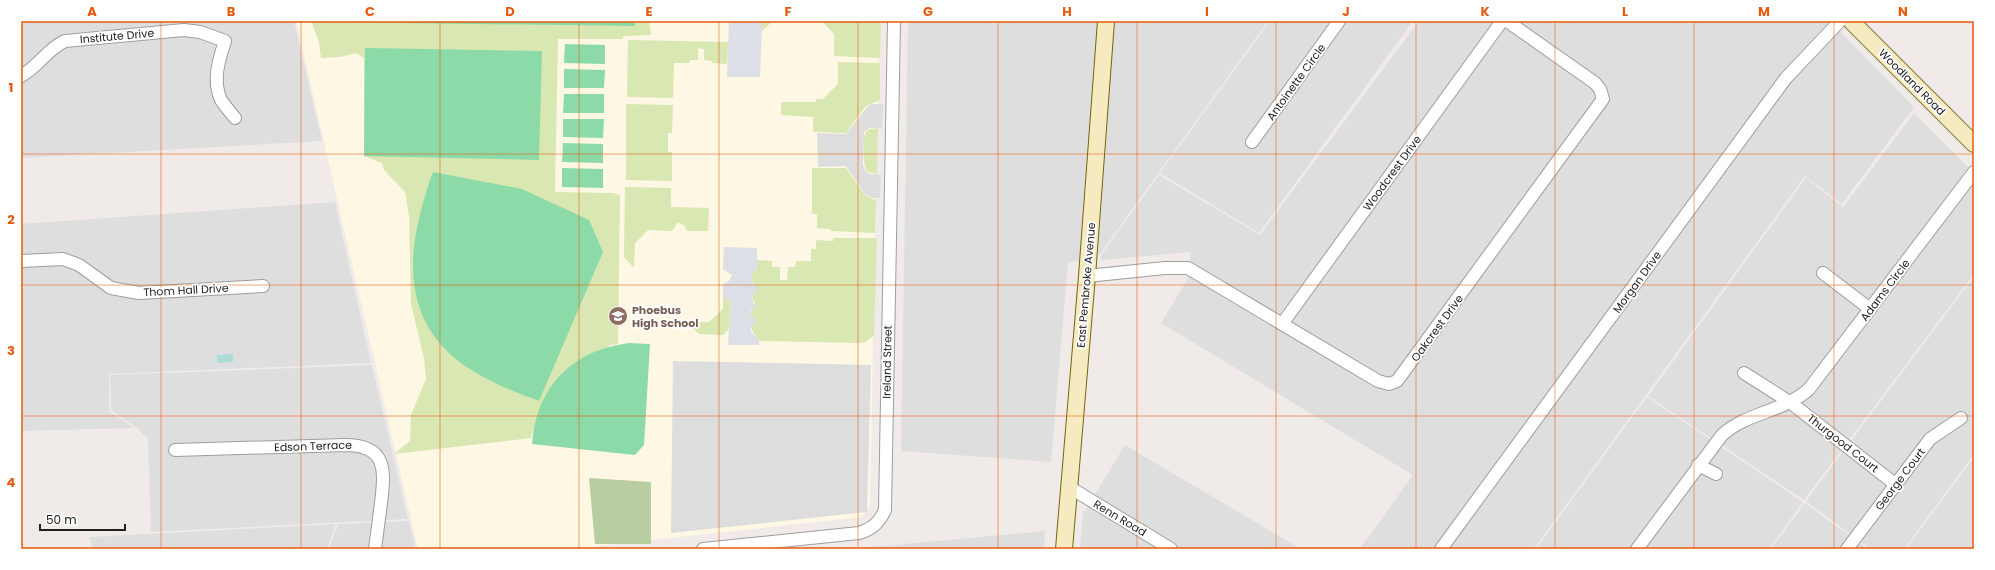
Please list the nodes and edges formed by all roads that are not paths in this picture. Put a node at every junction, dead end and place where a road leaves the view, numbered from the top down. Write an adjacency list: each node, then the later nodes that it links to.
1 (894, 21): 28 (street, Ireland Street)
2 (1106, 21): 15 (main road, East Pembroke Avenue)
3 (1339, 21): 10 (street, Antoinette Circle)
4 (1502, 21): 18 (street, Woodcrest Drive)
5 (1507, 21): 18 (street, Oakcrest Drive)
6 (1840, 21): 31 (street, Morgan Drive)
7 (1851, 21): 11 (main road, Woodland Road)
8 (21, 76): 9 (street, Institute Drive)
9 (235, 118)
10 (1252, 142)
11 (1974, 144)
12 (1974, 172): 17 (street, Adams Circle)
13 (21, 261): 16 (street, Thom Hall Drive)
14 (1823, 272): 17 (street)
15 (1087, 276): 18 (street, Oakcrest Drive); 26 (main road, East Pembroke Avenue)
16 (263, 286)
17 (1870, 309): 20 (street, Adams Circle)
18 (1282, 324)
19 (1744, 373): 20 (street)
20 (1791, 403): 23 (street, Adams Circle); 25 (street, Thurgood Court)
21 (1961, 418): 25 (street, George Court)
22 (175, 450): 27 (street, Edson Terrace)
23 (1698, 465): 24 (street); 32 (street, Adams Circle)
24 (1716, 474)
25 (1895, 484): 33 (street, George Court)
26 (1069, 487): 29 (main road, East Pembroke Avenue); 30 (street, Renn Road)
27 (376, 549)
28 (703, 549)
29 (1064, 549)
30 (1171, 549)
31 (1441, 549)
32 (1637, 549)
33 (1847, 549)

